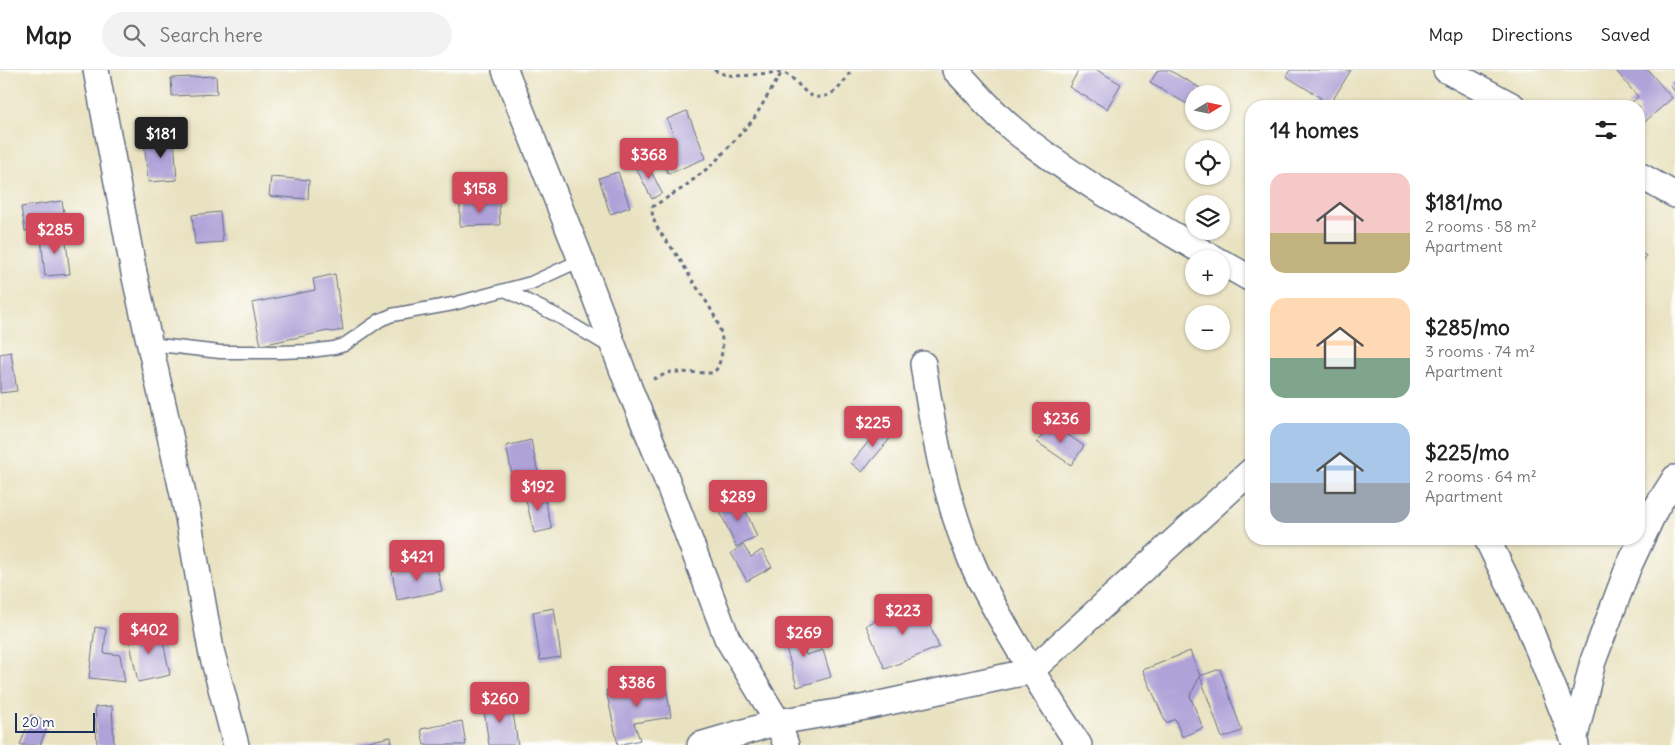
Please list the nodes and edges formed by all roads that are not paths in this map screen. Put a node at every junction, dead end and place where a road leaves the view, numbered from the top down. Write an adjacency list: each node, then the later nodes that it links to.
1 (96, 70): 13 (street)
2 (505, 70): 9 (street)
3 (955, 70): 8 (street)
4 (1454, 71): 5 (street)
5 (1503, 100)
6 (1645, 178): 7 (street)
7 (1675, 195)
8 (1200, 250)
9 (581, 260): 12 (lane); 14 (street)
10 (1230, 267): 11 (street)
11 (1245, 276)
12 (506, 291): 13 (lane); 14 (lane)
13 (150, 344): 24 (street)
14 (614, 349): 22 (street)
15 (923, 364): 21 (street)
16 (1245, 476): 21 (street)
17 (1675, 478): 18 (street)
18 (1645, 532)
19 (1490, 545): 23 (street)
20 (1639, 545): 23 (street)
21 (1031, 671): 22 (street); 26 (street)
22 (782, 734): 25 (street)
23 (1575, 743)
24 (236, 745)
25 (700, 745)
26 (1079, 745)

